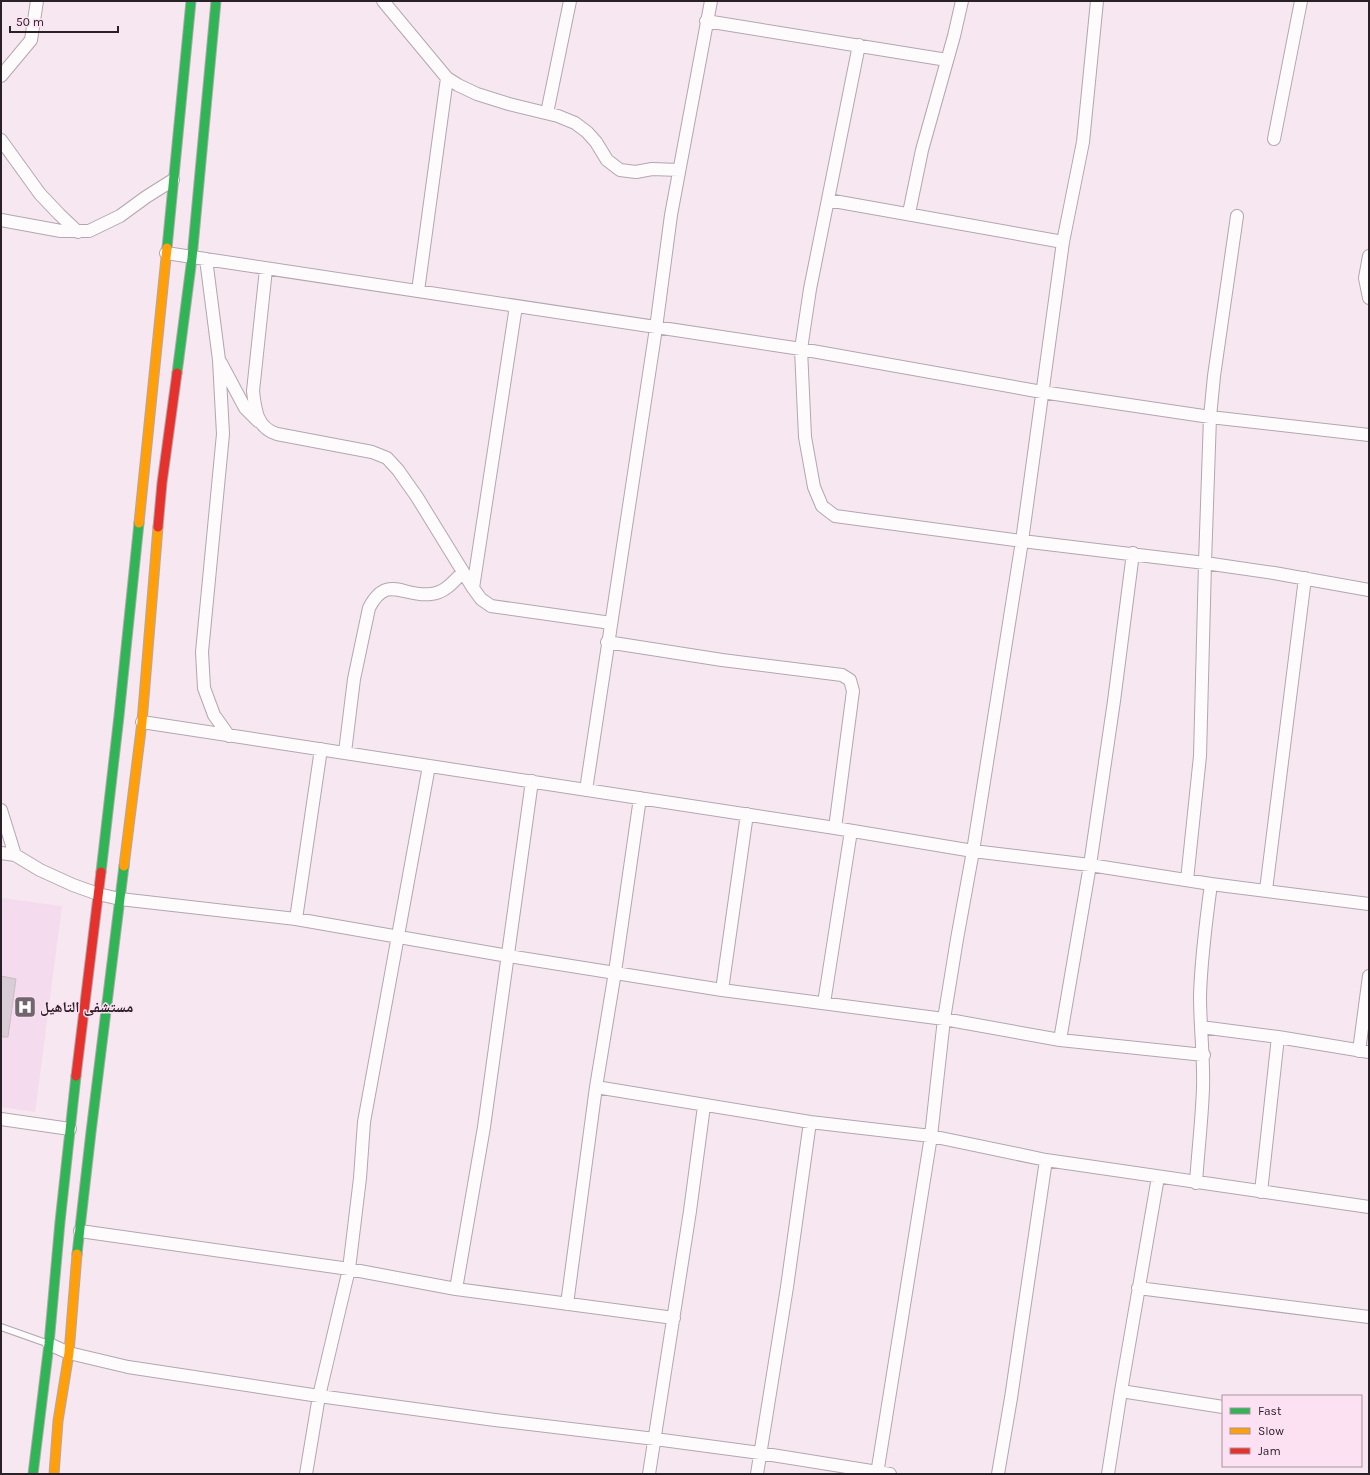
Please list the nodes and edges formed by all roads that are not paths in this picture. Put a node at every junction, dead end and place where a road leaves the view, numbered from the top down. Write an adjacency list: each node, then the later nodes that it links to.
1 (37, 1): 13 (street)
2 (191, 1): 19 (main road)
3 (216, 1): 28 (main road)
4 (382, 1): 14 (street)
5 (570, 1): 15 (street)
6 (710, 1): 10 (street)
7 (962, 1): 12 (street)
8 (1096, 1): 25 (street)
9 (1301, 1): 16 (street)
10 (706, 21): 11 (street); 18 (street)
11 (859, 45): 12 (street); 20 (street)
12 (947, 60): 21 (street)
13 (1, 76)
14 (447, 78): 15 (street); 31 (street)
15 (547, 113): 18 (street)
16 (1274, 139)
17 (1, 140): 24 (street)
18 (679, 170): 34 (street)
19 (174, 180): 24 (street); 26 (main road)
20 (828, 200): 21 (street); 35 (street)
21 (909, 213): 25 (street)
22 (1237, 216): 38 (street)
23 (1, 220): 24 (street)
24 (78, 232)
25 (1063, 242): 37 (street)
26 (166, 253): 28 (street); 69 (main road)
27 (1369, 256): 32 (street)
28 (192, 258): 29 (street); 50 (main road)
29 (206, 259): 30 (street); 36 (street)
30 (266, 268): 31 (street); 39 (street)
31 (418, 291): 33 (street)
32 (1369, 298)
33 (516, 306): 34 (street); 46 (street)
34 (656, 328): 35 (street); 48 (street)
35 (801, 349): 37 (street); 41 (street)
36 (219, 360): 39 (street); 51 (street)
37 (1042, 392): 38 (street); 41 (street)
38 (1210, 418): 40 (street); 43 (street)
39 (264, 428): 44 (street)
40 (1369, 435)
41 (1022, 541): 42 (street); 62 (street)
42 (1133, 553): 43 (street); 65 (street)
43 (1205, 563): 45 (street); 66 (street)
44 (463, 572): 46 (street); 53 (street)
45 (1305, 578): 47 (street); 68 (street)
46 (473, 588): 48 (street)
47 (1369, 590)
48 (611, 623): 49 (street)
49 (607, 642): 56 (street); 60 (street)
50 (142, 722): 51 (street); 70 (main road)
51 (229, 736): 52 (street)
52 (321, 749): 53 (street); 72 (street)
53 (345, 752): 54 (street)
54 (429, 766): 55 (street); 73 (street)
55 (532, 781): 56 (street); 74 (street)
56 (586, 790): 57 (street)
57 (640, 798): 59 (street); 75 (street)
58 (1, 810): 64 (street)
59 (747, 814): 60 (street); 77 (street)
60 (835, 828): 61 (street)
61 (851, 831): 62 (street); 78 (street)
62 (973, 851): 65 (street); 79 (street)
63 (1, 853): 64 (street)
64 (15, 855): 69 (street)
65 (1090, 865): 66 (street); 82 (street)
66 (1187, 880): 67 (street)
67 (1211, 884): 68 (street); 80 (street)
68 (1266, 890): 71 (street)
69 (98, 894): 70 (street); 89 (main road)
70 (120, 899): 72 (street); 96 (main road)
71 (1369, 904)
72 (296, 919): 73 (street)
73 (398, 936): 74 (street); 97 (street)
74 (508, 956): 75 (street); 99 (street)
75 (615, 972): 77 (street); 85 (street)
76 (1369, 976): 83 (street)
77 (722, 990): 78 (street)
78 (824, 1003): 79 (street)
79 (944, 1019): 82 (street); 90 (street)
80 (1201, 1027): 81 (street); 84 (street)
81 (1278, 1037): 83 (street); 94 (street)
82 (1060, 1040): 84 (street)
83 (1364, 1051)
84 (1204, 1055): 93 (street)
85 (596, 1087): 86 (street); 100 (street)
86 (704, 1106): 88 (street); 102 (street)
87 (1, 1119): 89 (street)
88 (810, 1122): 90 (street); 110 (street)
89 (70, 1129): 104 (main road)
90 (930, 1136): 91 (street); 111 (street)
91 (1046, 1160): 92 (street); 118 (street)
92 (1158, 1177): 93 (street); 98 (street)
93 (1196, 1182): 94 (street)
94 (1261, 1192): 95 (street)
95 (1369, 1204)
96 (80, 1231): 97 (street); 105 (main road)
97 (350, 1269): 99 (street); 107 (street)
98 (1138, 1288): 101 (street); 106 (street)
99 (456, 1289): 100 (street)
100 (567, 1304): 102 (street)
101 (1369, 1317)
102 (674, 1318): 109 (street)
103 (1, 1327): 104 (lane)
104 (49, 1344): 105 (street); 112 (main road)
105 (69, 1353): 107 (street); 113 (main road)
106 (1121, 1391): 108 (street); 119 (street)
107 (319, 1396): 109 (street); 114 (street)
108 (1222, 1407)
109 (655, 1439): 110 (street); 115 (street)
110 (760, 1453): 111 (street); 116 (street)
111 (877, 1473): 117 (street)
112 (33, 1474)
113 (54, 1474)
114 (306, 1474)
115 (649, 1474)
116 (757, 1474)
117 (890, 1474)
118 (998, 1474)
119 (1108, 1474)

